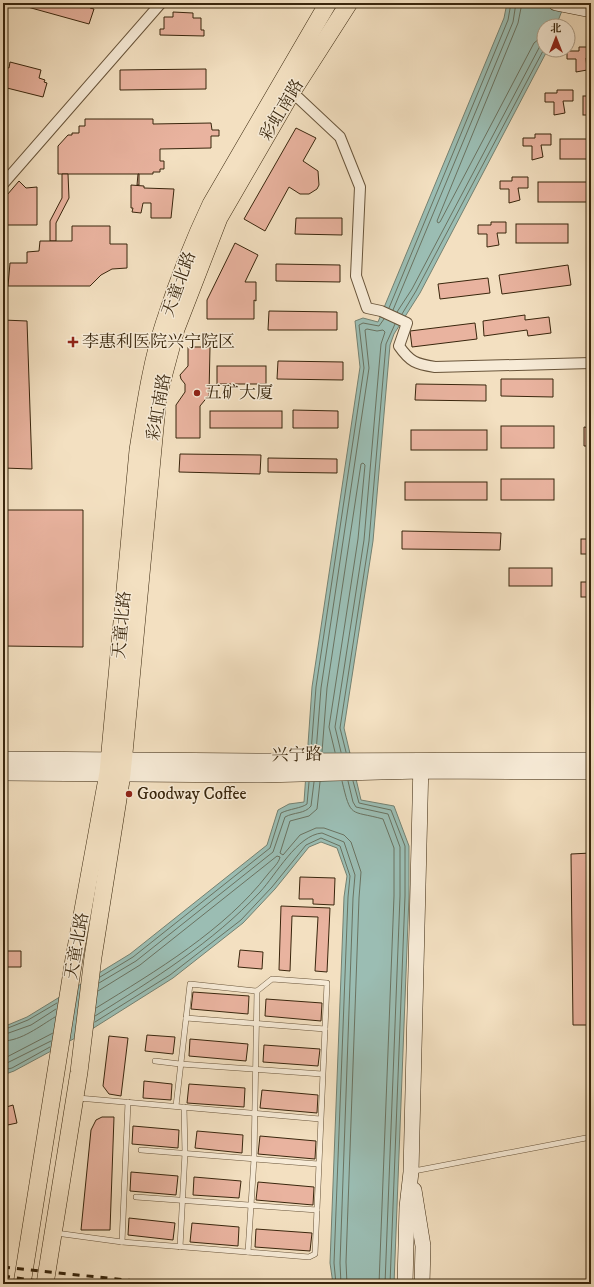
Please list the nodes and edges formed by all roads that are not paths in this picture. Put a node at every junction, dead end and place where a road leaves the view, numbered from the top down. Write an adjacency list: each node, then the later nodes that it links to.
1 (161, 3): 7 (street)
2 (328, 3): 12 (main road, 天童北路)
3 (349, 3): 6 (main road, 彩虹南路)
4 (556, 3): 5 (main road)
5 (591, 10)
6 (292, 92): 8 (street); 12 (main road, 彩虹南路)
7 (3, 184)
8 (591, 362)
9 (3, 759): 12 (main road, 兴宁路)
10 (591, 760): 11 (main road)
11 (421, 765): 12 (main road, 兴宁路); 13 (main road); 34 (main road)
12 (116, 766): 14 (main road, 兴宁路); 23 (main road, 天童北路); 43 (main road, 天童北路)
13 (591, 772)
14 (3, 773)
15 (257, 991): 16 (lane); 17 (lane); 18 (lane)
16 (186, 1018): 17 (lane); 20 (lane)
17 (256, 1024): 18 (lane); 21 (lane)
18 (325, 1029): 22 (lane)
19 (155, 1061): 20 (lane)
20 (180, 1064): 21 (lane); 25 (lane)
21 (255, 1070): 22 (lane); 27 (lane)
22 (322, 1074): 28 (lane)
23 (75, 1098): 24 (lane); 39 (main road, 天童北路)
24 (128, 1102): 25 (lane); 40 (lane)
25 (176, 1106): 26 (lane)
26 (184, 1107): 27 (lane); 31 (lane)
27 (254, 1113): 28 (lane); 32 (lane)
28 (320, 1119): 33 (lane)
29 (591, 1137): 34 (lane)
30 (141, 1150): 31 (lane)
31 (185, 1153): 32 (lane); 36 (lane)
32 (254, 1159): 33 (lane); 37 (lane)
33 (318, 1164): 38 (lane)
34 (411, 1172): 45 (main road); 46 (main road)
35 (136, 1197): 36 (lane)
36 (183, 1201): 37 (lane); 41 (lane)
37 (251, 1206): 38 (lane); 42 (lane)
38 (317, 1210): 42 (lane)
39 (54, 1233): 40 (lane); 44 (main road, 天童北路)
40 (122, 1242): 41 (lane)
41 (180, 1247): 42 (lane)
42 (248, 1252)
43 (22, 1284)
44 (45, 1284)
45 (405, 1284)
46 (422, 1284)

